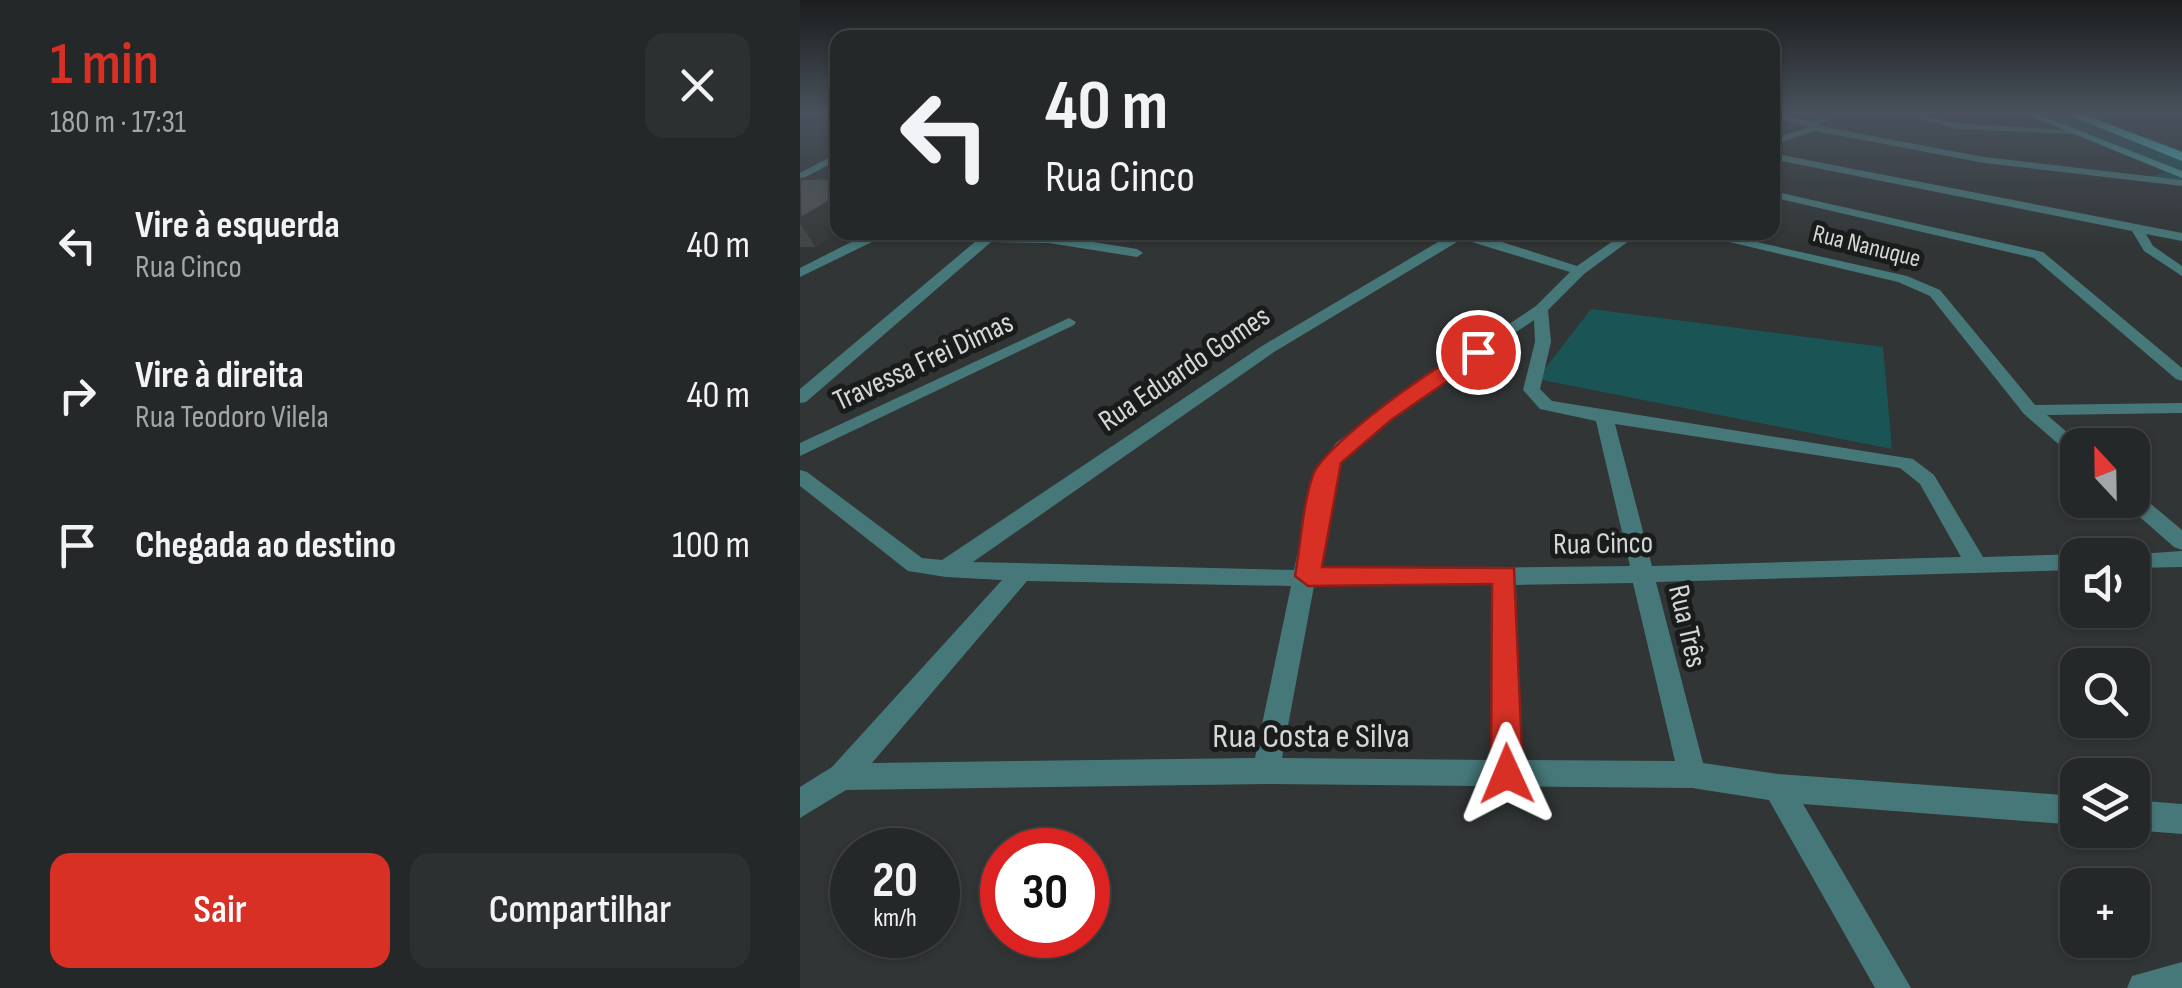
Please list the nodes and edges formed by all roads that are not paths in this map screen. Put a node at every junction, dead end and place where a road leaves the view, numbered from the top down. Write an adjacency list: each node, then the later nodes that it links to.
1 (1783, 158): 11 (street)
2 (1990, 158): 7 (street)
3 (2139, 158): 5 (main road)
4 (830, 160): 8 (street)
5 (2169, 170): 6 (main road); 7 (street)
6 (2182, 175)
7 (2121, 176): 9 (street)
8 (800, 177)
9 (2182, 183)
10 (1780, 196): 28 (street)
11 (2138, 228): 12 (street); 25 (street)
12 (2182, 237)
13 (865, 240): 20 (street)
14 (985, 240): 29 (street)
15 (1062, 240): 21 (street)
16 (1453, 240): 42 (street, Rua Eduardo Gomes)
17 (1482, 240): 23 (street)
18 (1625, 240): 23 (street)
19 (1728, 240): 31 (street, Rua Nanuque)
20 (842, 250): 22 (street); 24 (street)
21 (1137, 252)
22 (800, 256)
23 (1580, 271): 26 (street)
24 (800, 272)
25 (2182, 272)
26 (1540, 309): 32 (street); 46 (street)
27 (1069, 322): 34 (street, Travessa Frei Dimas)
28 (2182, 376)
29 (800, 398)
30 (2182, 408): 31 (street)
31 (2030, 410): 33 (street, Rua Nanuque)
32 (1604, 417): 41 (street); 44 (street, Rua Três)
33 (2060, 436)
34 (800, 450)
35 (800, 476): 42 (street, Rua Cinco)
36 (2150, 514): 37 (street)
37 (2182, 542)
38 (2182, 559): 39 (street)
39 (2150, 560)
40 (2060, 562): 41 (street, Rua Cinco)
41 (1976, 564): 44 (street, Rua Cinco)
42 (946, 569): 43 (street, Rua Cinco)
43 (1021, 573): 46 (street, Rua Cinco); 50 (street)
44 (1645, 573): 45 (street, Rua Cinco); 49 (street, Rua Três)
45 (1504, 574): 46 (street, Rua Cinco); 48 (street)
46 (1308, 576): 47 (street)
47 (1266, 771): 48 (street, Rua Costa e Silva); 50 (street, Rua Costa e Silva)
48 (1507, 774): 49 (street, Rua Costa e Silva)
49 (1692, 775): 51 (street, Rua Costa e Silva)
50 (842, 777): 52 (street)
51 (1778, 788): 53 (street, Rua Costa e Silva); 57 (street)
52 (800, 804)
53 (2060, 810)
54 (2150, 816): 55 (street)
55 (2182, 819)
56 (2182, 979): 58 (street)
57 (1894, 988)
58 (2144, 988)

